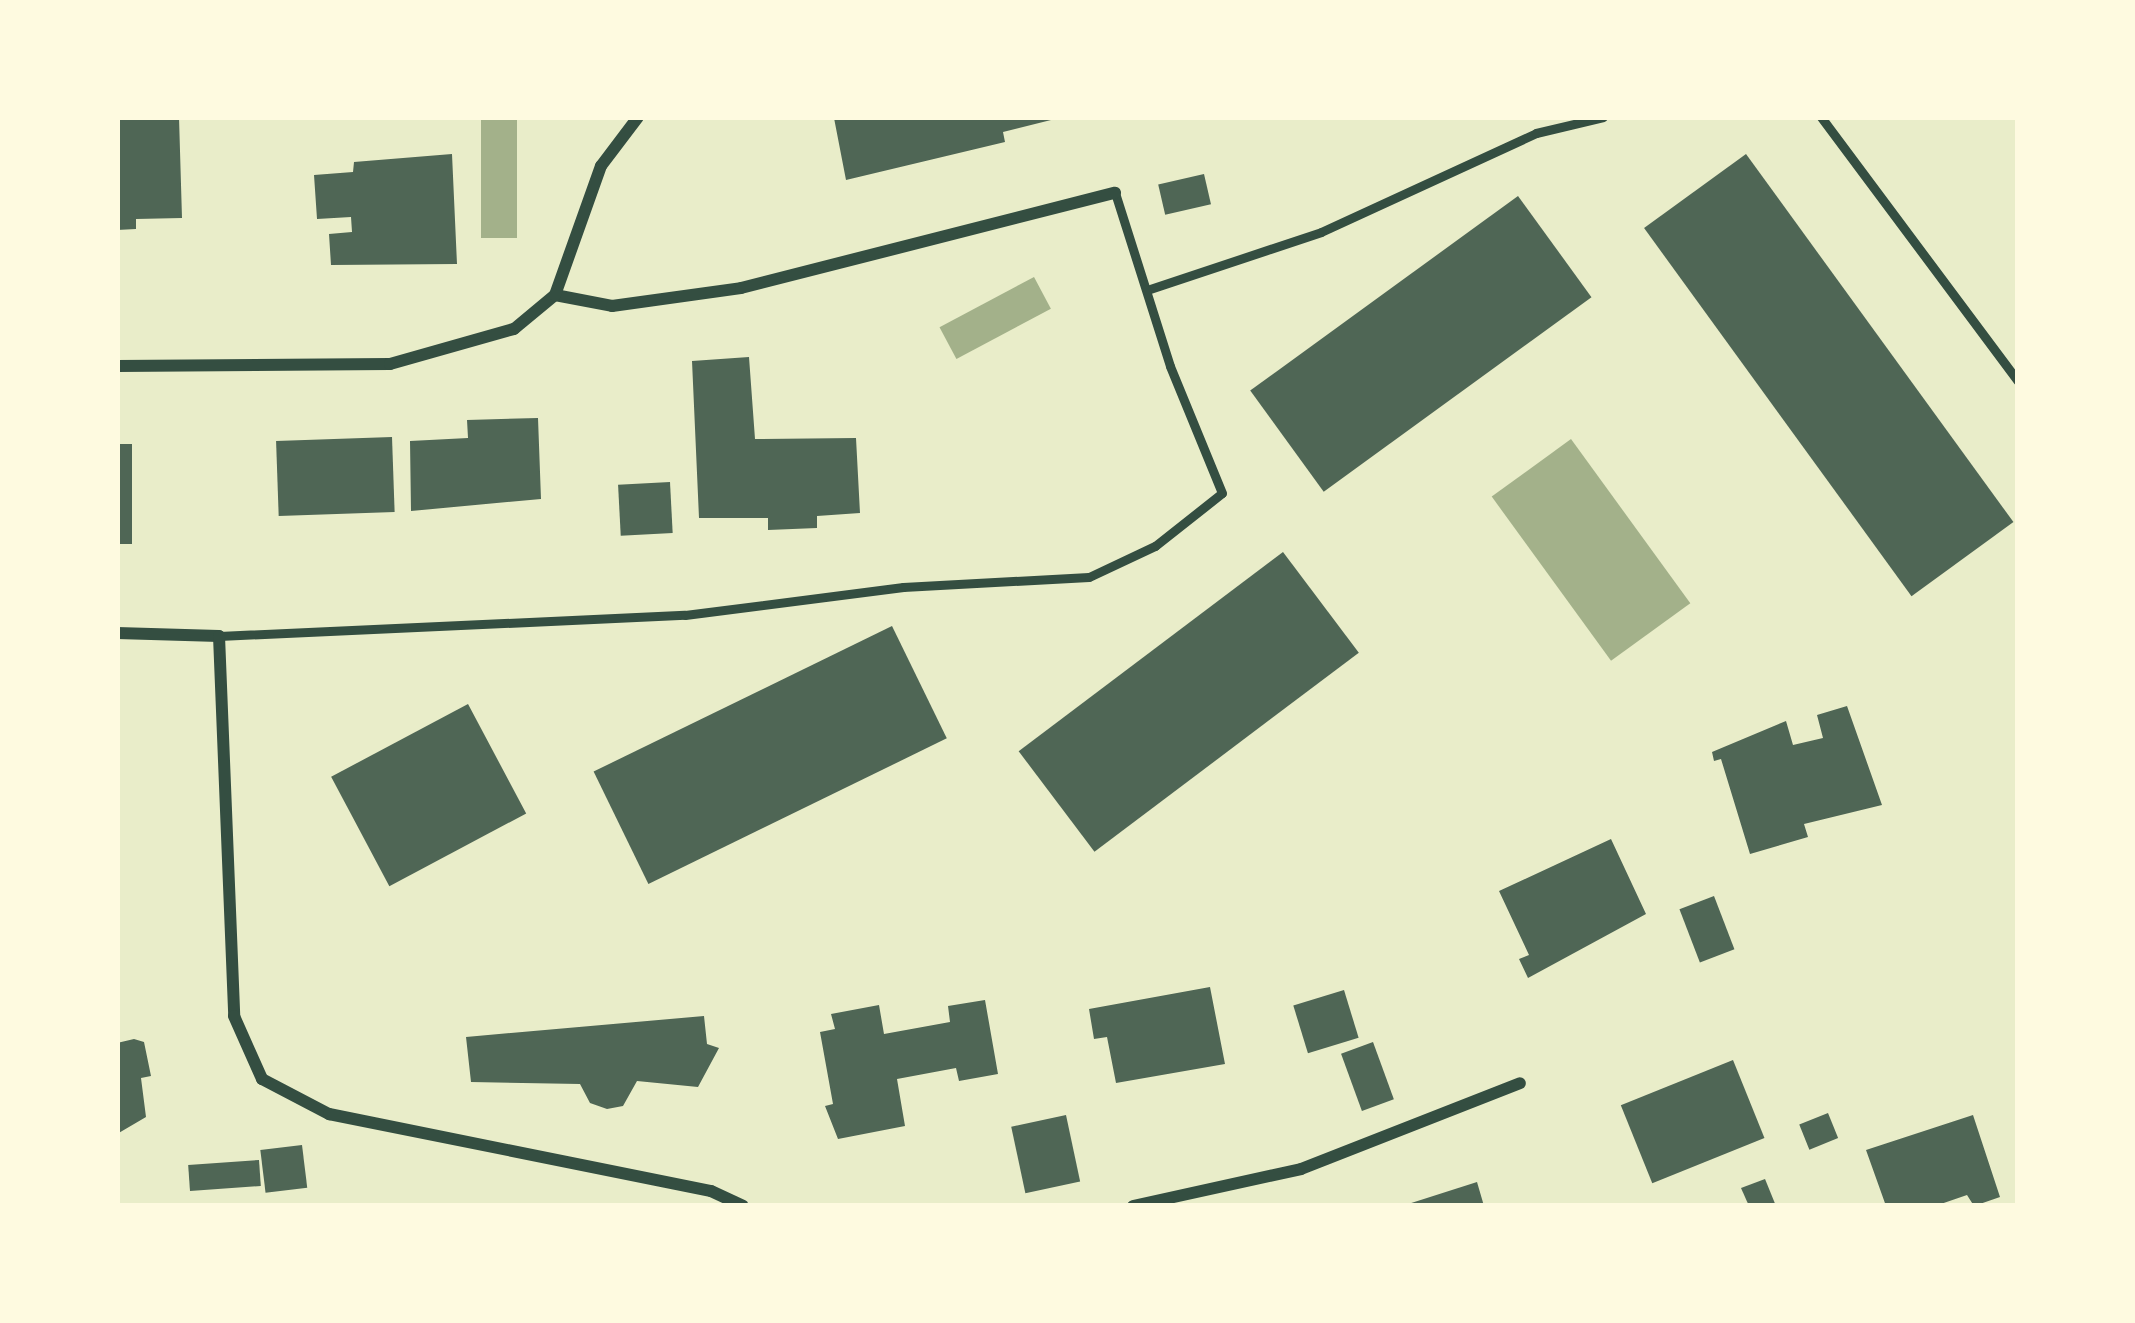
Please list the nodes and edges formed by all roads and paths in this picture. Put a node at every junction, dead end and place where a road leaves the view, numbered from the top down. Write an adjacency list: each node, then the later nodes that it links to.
1 (638, 117): 6 (street)
2 (1603, 117): 5 (lane)
3 (1821, 117): 8 (lane)
4 (1114, 193): 5 (lane); 6 (street)
5 (1147, 290): 10 (lane)
6 (555, 295): 7 (street)
7 (117, 366)
8 (2018, 381)
9 (117, 633): 10 (street)
10 (219, 636): 12 (street)
11 (1520, 1083): 13 (street)
12 (743, 1206)
13 (1132, 1206)

